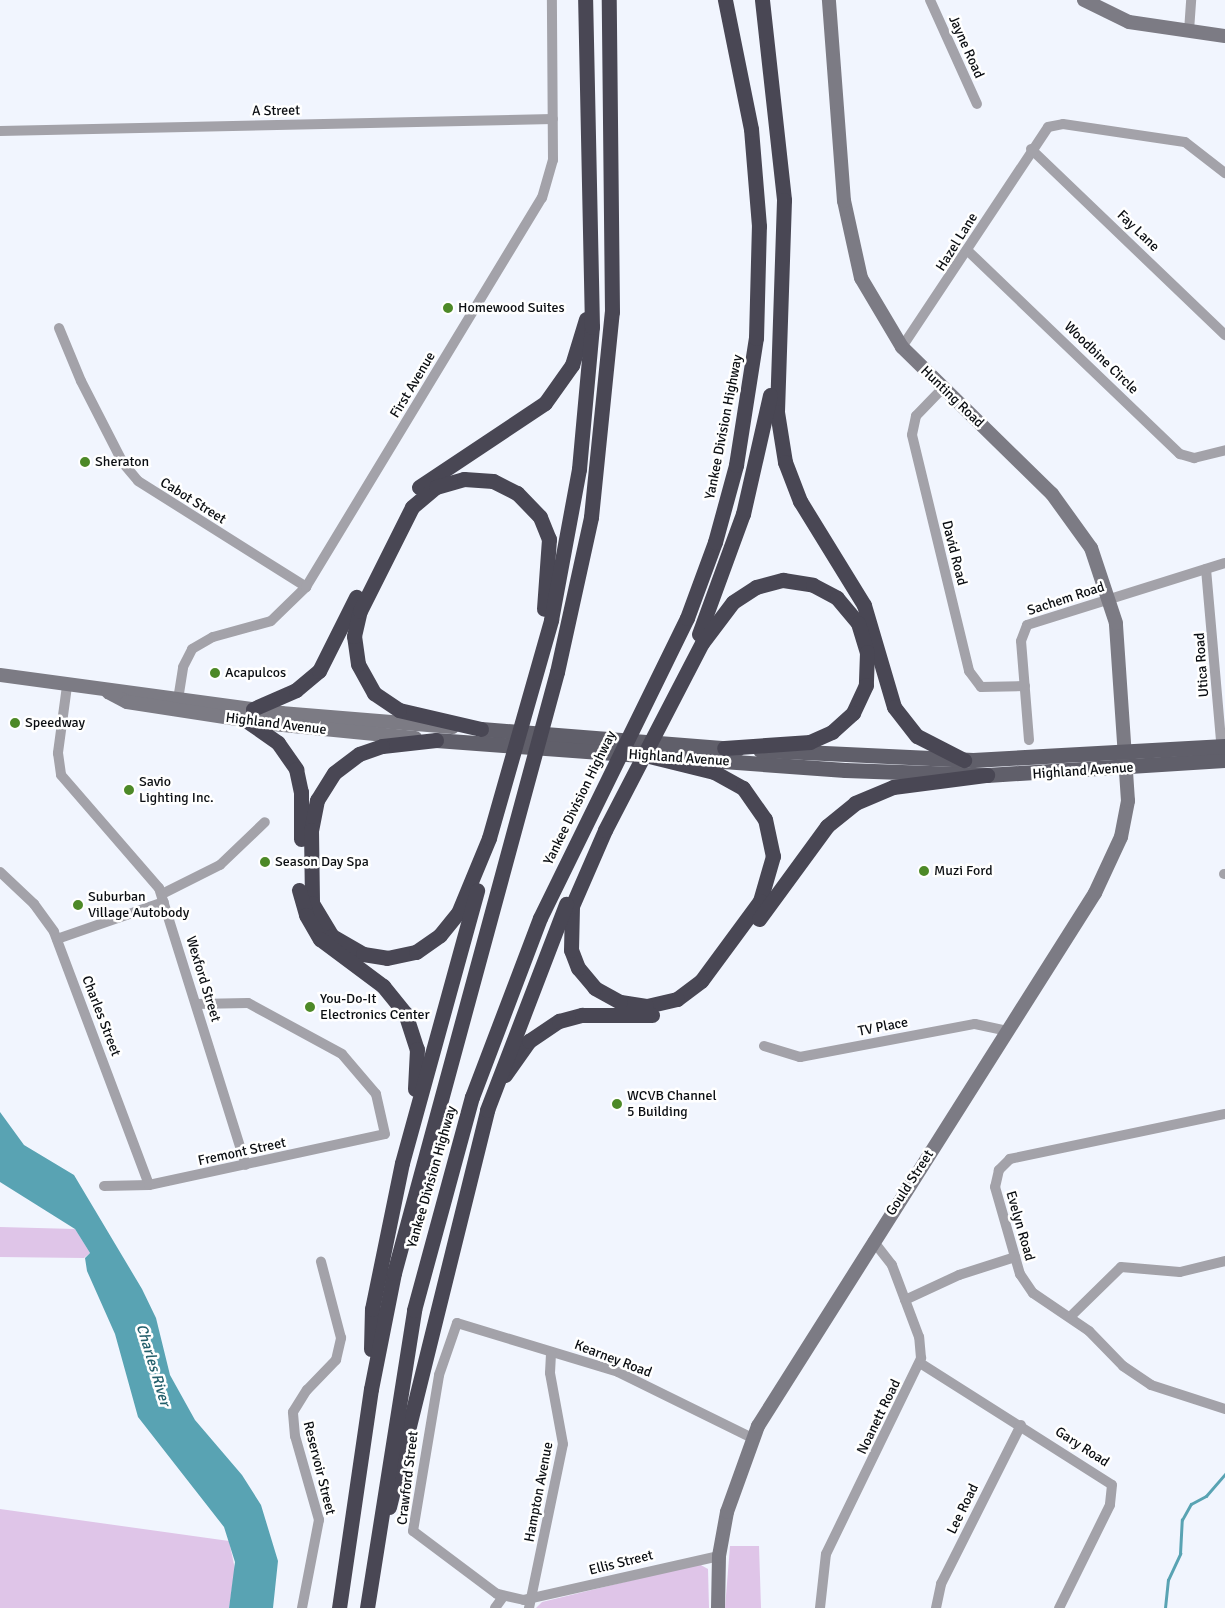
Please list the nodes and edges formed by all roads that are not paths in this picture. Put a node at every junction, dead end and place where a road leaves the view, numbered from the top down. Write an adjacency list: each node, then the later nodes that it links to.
1 (552, 0): 15 (street, First Avenue)
2 (585, 0): 19 (highway)
3 (725, 0): 78 (highway, Yankee Division Highway)
4 (754, 0): 13 (highway)
5 (762, 0): 13 (highway)
6 (829, 0): 24 (main road, Hunting Road)
7 (930, 0): 14 (street, Jayne Road)
8 (1084, 0): 11 (main road)
9 (1191, 0): 11 (street)
10 (609, 1): 74 (highway, Yankee Division Highway)
11 (1189, 31): 12 (main road)
12 (1225, 36)
13 (774, 90): 21 (highway)
14 (977, 104)
15 (553, 119): 16 (street, A Street); 29 (street, First Avenue)
16 (0, 131)
17 (1031, 149): 18 (street); 20 (street, Hazel Lane); 23 (street, Fay Lane)
18 (1225, 173)
19 (592, 242): 35 (highway); 36 (highway)
20 (967, 250): 24 (street, Hazel Lane); 26 (street, Woodbine Circle)
21 (783, 297): 37 (highway); 47 (highway)
22 (60, 328): 29 (street, Cabot Street)
23 (1225, 335)
24 (902, 347): 25 (main road, Hunting Road)
25 (943, 388): 30 (main road, Hunting Road); 33 (street, David Road)
26 (1225, 450)
27 (1225, 563): 28 (street, Sachem Road)
28 (1206, 569): 30 (street, Sachem Road); 44 (street, Utica Road)
29 (306, 587): 34 (street, First Avenue)
30 (1111, 599): 33 (street, Sachem Road); 43 (main road, Hunting Road)
31 (0, 675): 32 (main road, Highland Avenue)
32 (68, 686): 34 (main road, Highland Avenue); 54 (street, Wexford Street)
33 (1025, 686): 41 (street, Sachem Road)
34 (177, 704): 35 (main road, Highland Avenue)
35 (250, 715): 38 (main road, Highland Avenue); 40 (main road, Highland Avenue); 60 (highway)
36 (523, 716): 38 (highway); 52 (highway)
37 (662, 716): 42 (highway); 51 (highway)
38 (481, 730): 39 (main road, Highland Avenue)
39 (498, 738): 40 (main road, Highland Avenue); 45 (main road, Highland Avenue); 46 (main road, Highland Avenue)
40 (436, 740): 52 (highway)
41 (1029, 740)
42 (724, 748): 45 (main road, Highland Avenue); 47 (main road, Highland Avenue)
43 (1127, 752): 44 (main road, Highland Avenue); 47 (main road, Highland Avenue); 48 (main road, Hunting Road)
44 (1224, 753): 48 (main road, Highland Avenue)
45 (663, 754): 46 (highway); 49 (main road, Highland Avenue); 51 (highway)
46 (644, 755)
47 (964, 760)
48 (1128, 768): 49 (main road, Highland Avenue); 57 (main road, Gould Street)
49 (987, 775): 61 (highway)
50 (265, 822): 54 (street)
51 (605, 830): 61 (highway)
52 (489, 838): 60 (highway)
53 (0, 872): 55 (street, Charles Street)
54 (163, 898): 55 (street); 56 (street, Wexford Street)
55 (57, 939): 64 (street, Charles Street)
56 (196, 1004): 62 (street, Wexford Street); 62 (street, Fremont Street)
57 (1008, 1031): 58 (street, TV Place); 65 (main road, Gould Street)
58 (764, 1046)
59 (1225, 1114): 66 (street, Evelyn Road)
60 (408, 1136): 74 (highway)
61 (480, 1139): 78 (highway)
62 (246, 1165): 64 (street, Fremont Street)
63 (104, 1186): 64 (street, Fremont Street)
64 (149, 1186)
65 (873, 1241): 69 (street, Noanett Road); 77 (main road, Gould Street)
66 (1015, 1257): 69 (street); 70 (street, Evelyn Road)
67 (1225, 1260): 70 (street)
68 (321, 1262): 82 (street, Reservoir Street)
69 (905, 1300): 73 (street, Noanett Road)
70 (1070, 1318): 75 (street, Evelyn Road)
71 (457, 1323): 72 (street, Kearney Road); 80 (street, Crawford Street)
72 (551, 1352): 77 (street, Kearney Road); 81 (street, Hampton Avenue)
73 (920, 1363): 76 (street, Gary Road); 87 (street, Noanett Road)
74 (371, 1389): 83 (highway, Yankee Division Highway)
75 (1225, 1409)
76 (1021, 1425): 88 (street, Lee Road); 89 (street, Gary Road)
77 (752, 1438): 79 (main road, Gould Street)
78 (376, 1544): 84 (highway, Yankee Division Highway)
79 (719, 1556): 81 (street, Ellis Street); 86 (main road, Gould Street)
80 (503, 1597): 81 (street); 85 (street)
81 (530, 1603)
82 (302, 1608)
83 (339, 1608)
84 (367, 1608)
85 (495, 1608)
86 (718, 1608)
87 (820, 1608)
88 (936, 1608)
89 (1059, 1608)

